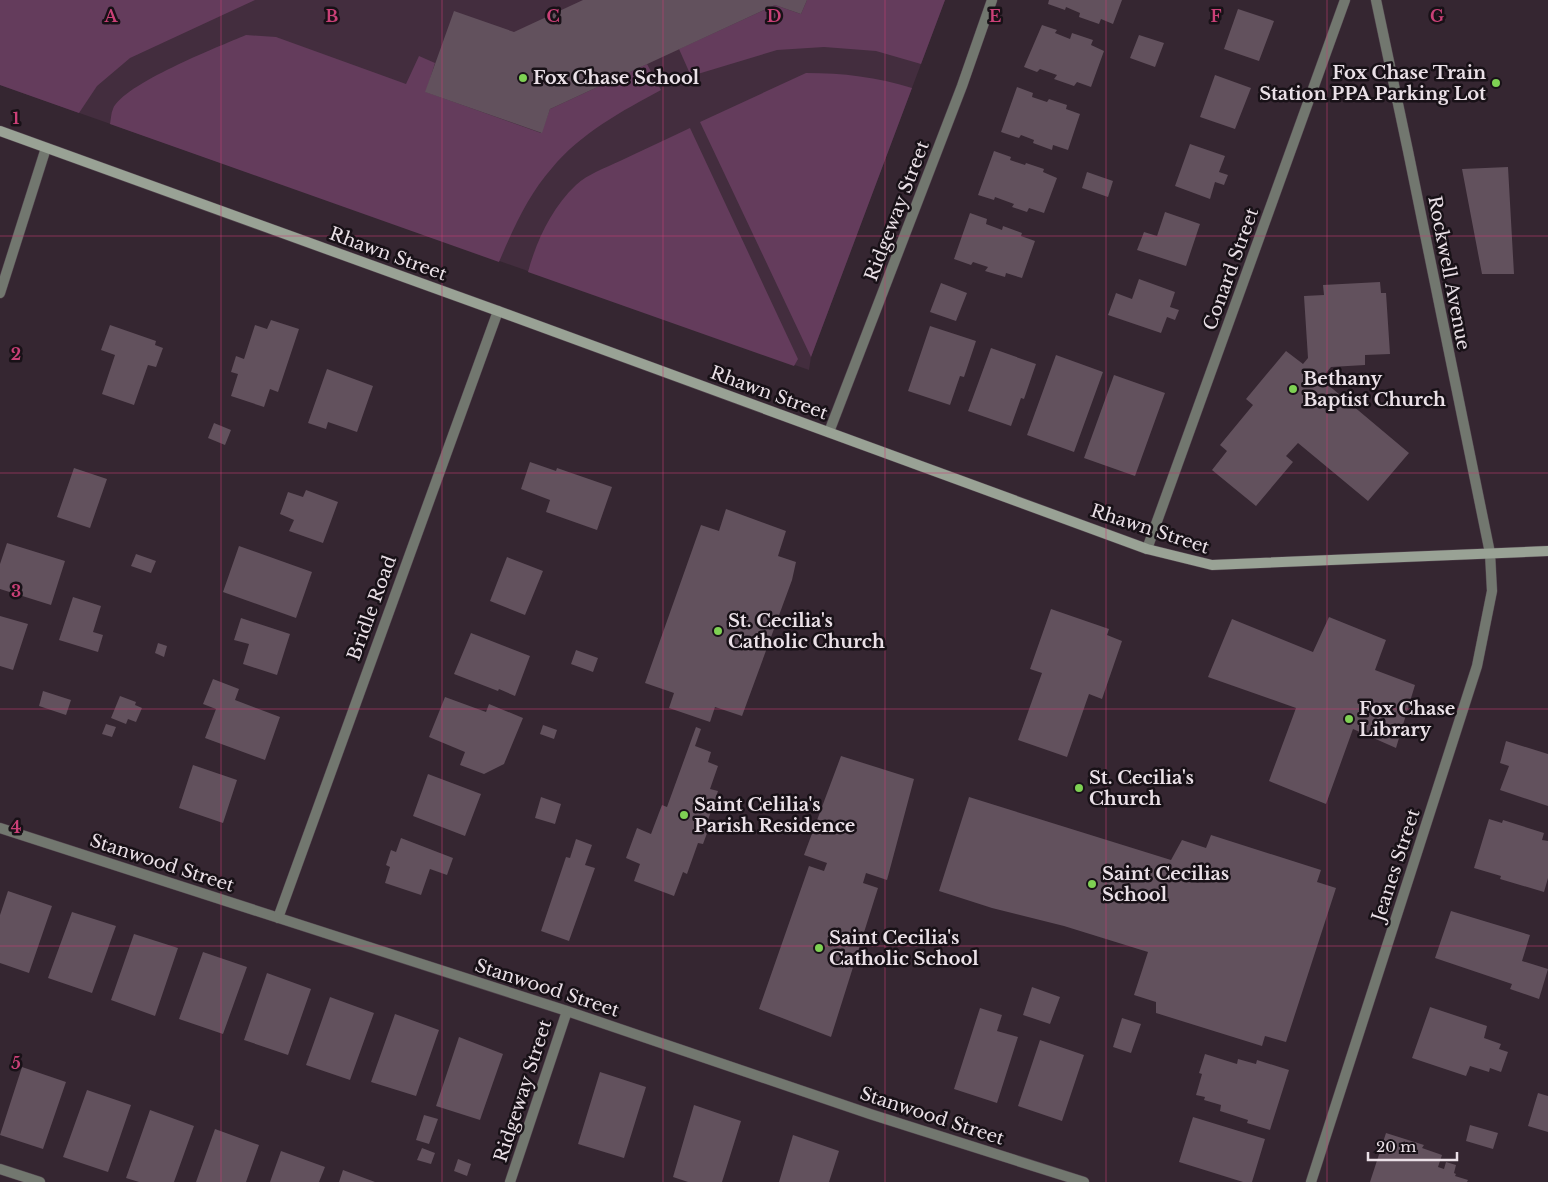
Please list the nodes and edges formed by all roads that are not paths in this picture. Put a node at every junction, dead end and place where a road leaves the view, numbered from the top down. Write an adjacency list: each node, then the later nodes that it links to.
1 (992, 0): 8 (street, Ridgeway Street)
2 (1345, 0): 9 (street, Conard Street)
3 (1376, 0): 11 (street, Rockwell Avenue)
4 (0, 132): 5 (main road, Rhawn Street)
5 (46, 148): 6 (street); 7 (main road, Rhawn Street)
6 (0, 293)
7 (498, 311): 8 (main road, Rhawn Street); 13 (street, Bridle Road)
8 (829, 432): 9 (main road, Rhawn Street)
9 (1147, 548): 11 (main road, Rhawn Street)
10 (1548, 551): 11 (main road, Rhawn Street)
11 (1490, 553): 19 (street, Jeanes Street)
12 (0, 828): 13 (street, Stanwood Street)
13 (278, 918): 14 (street, Stanwood Street)
14 (567, 1011): 17 (street, Ridgeway Street); 18 (street, Stanwood Street)
15 (0, 1169): 16 (street)
16 (40, 1182)
17 (510, 1182)
18 (1084, 1182)
19 (1311, 1182)

